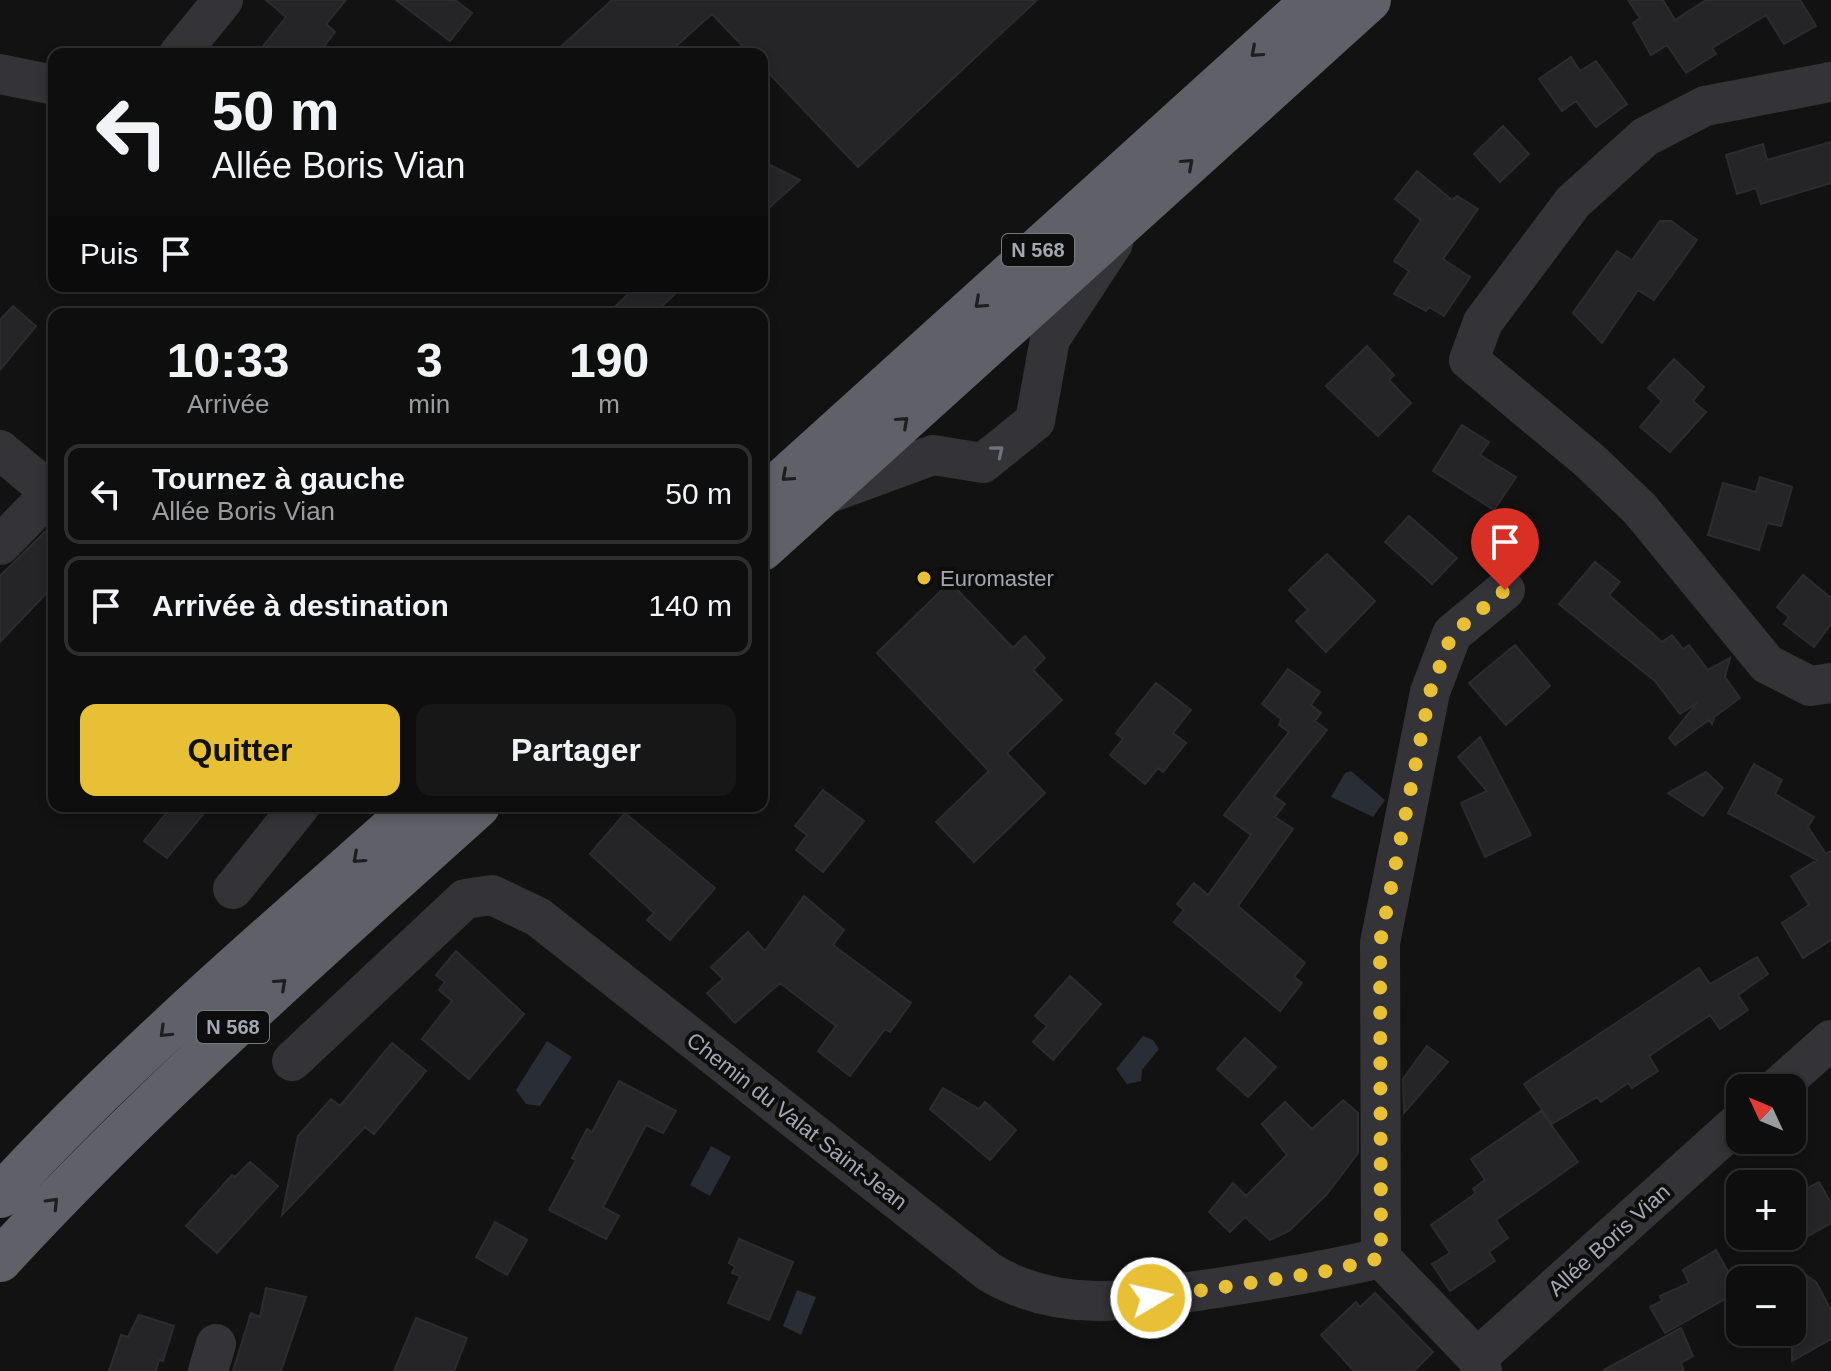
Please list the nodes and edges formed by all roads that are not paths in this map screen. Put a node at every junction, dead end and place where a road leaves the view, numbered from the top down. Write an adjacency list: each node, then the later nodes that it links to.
1 (223, 0): 4 (street)
2 (1314, 0): 11 (highway, N 568, one-way to 11)
3 (1369, 0): 8 (highway, N 568, one-way to 3)
4 (184, 48)
5 (0, 74): 7 (street)
6 (1831, 82): 17 (street)
7 (48, 84)
8 (1131, 216): 12 (highway, N 568, one-way to 8); 12 (street, one-way to 8)
9 (0, 450): 10 (street)
10 (48, 491)
11 (768, 494)
12 (821, 497): 14 (highway, N 568)
13 (48, 498): 15 (street)
14 (768, 544)
15 (0, 545)
16 (1505, 590): 29 (street)
17 (1831, 683)
18 (295, 812): 21 (street)
19 (410, 812): 26 (highway, N 568, one-way to 26)
20 (471, 812): 30 (highway, N 568, one-way to 20)
21 (233, 889)
22 (1831, 1040): 24 (street)
23 (292, 1061): 29 (street, Chemin du Valat Saint-Jean)
24 (1793, 1074)
25 (1726, 1134): 31 (street, Allée Boris Vian)
26 (43, 1149): 27 (highway); 28 (highway, N 568)
27 (0, 1190)
28 (0, 1196)
29 (1381, 1258): 31 (street, Allée Boris Vian)
30 (0, 1260)
31 (1479, 1365)

